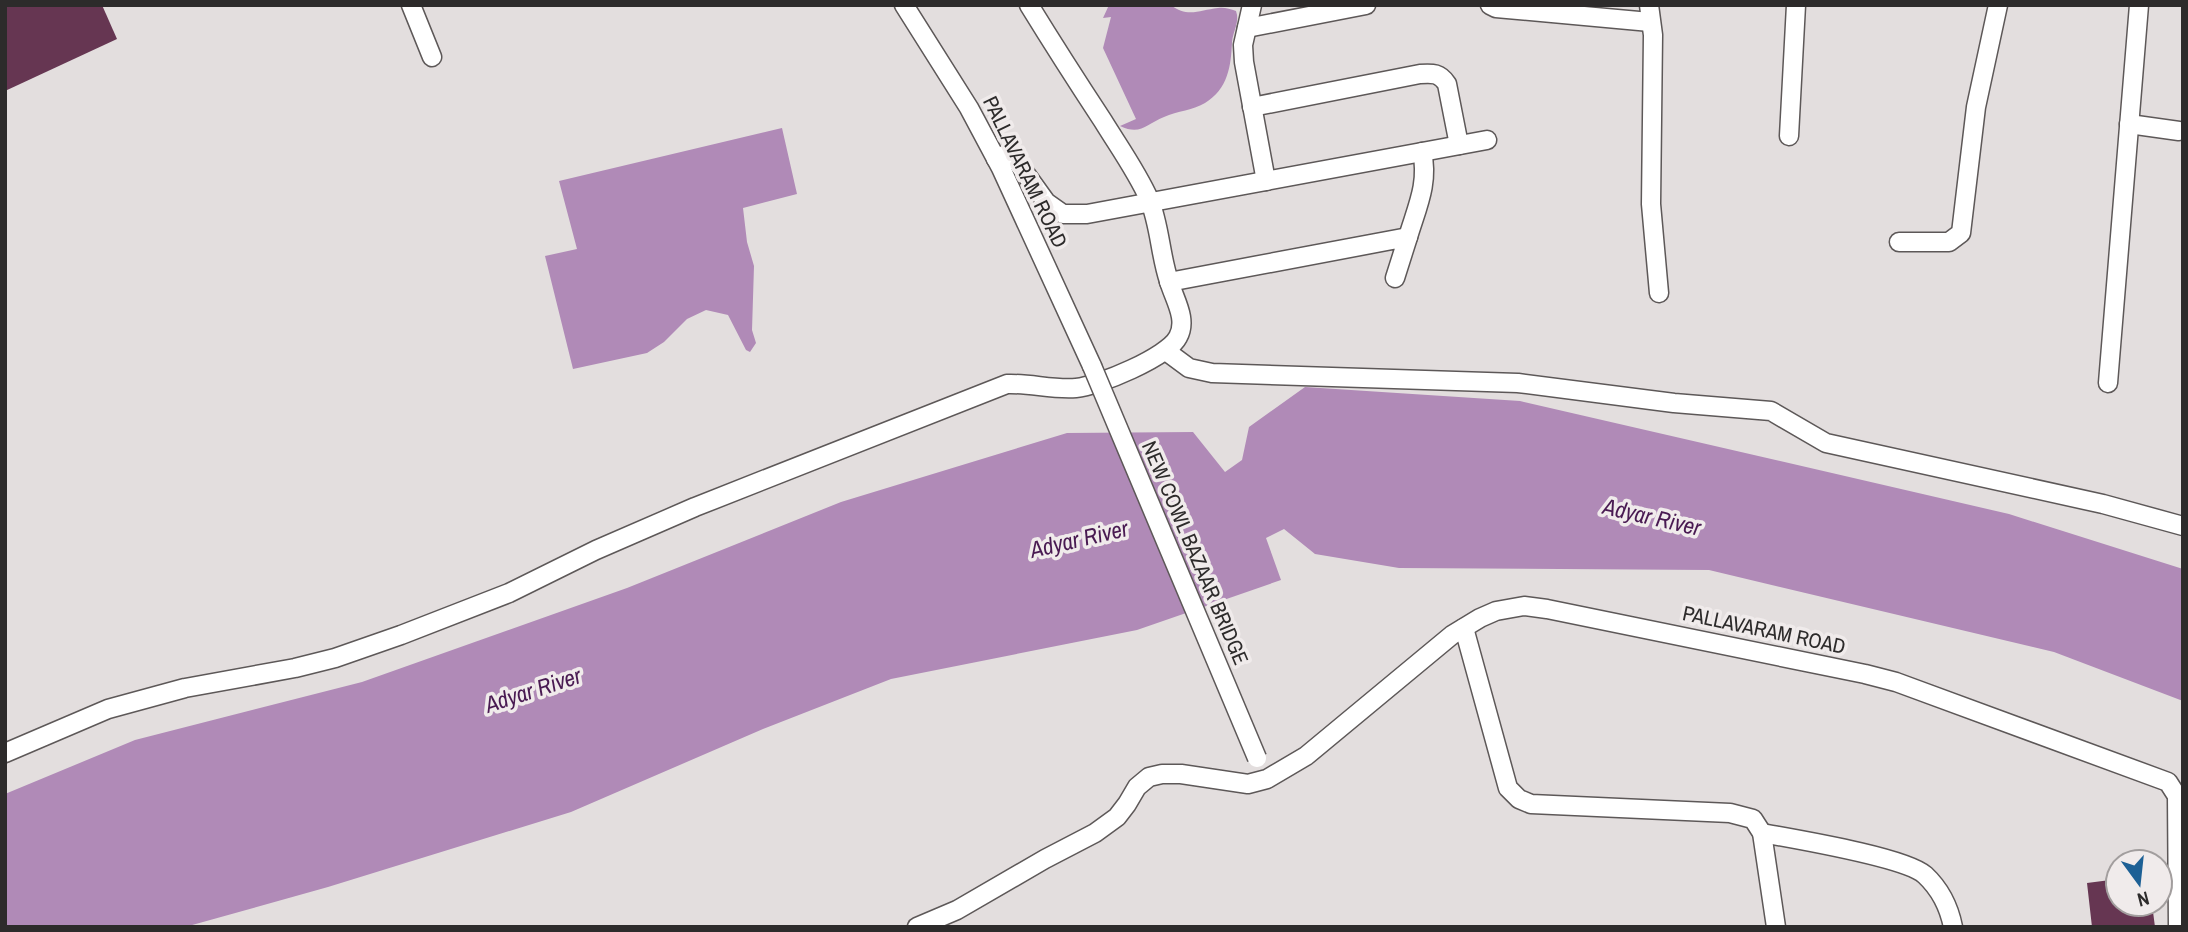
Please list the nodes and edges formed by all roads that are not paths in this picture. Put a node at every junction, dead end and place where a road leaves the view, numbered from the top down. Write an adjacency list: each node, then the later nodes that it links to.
1 (411, 5): 12 (street)
2 (904, 5): 20 (street, PALLAVARAM ROAD)
3 (1029, 5): 22 (street)
4 (1252, 5): 11 (street)
5 (1366, 5): 11 (street)
6 (1490, 5): 10 (street)
7 (1796, 5): 16 (street)
8 (1998, 5): 24 (street)
9 (2139, 5): 14 (street)
10 (1649, 14): 27 (street)
11 (1247, 28): 13 (street)
12 (432, 57)
13 (1252, 107): 18 (street); 21 (street)
14 (2129, 124): 15 (street); 30 (street)
15 (2179, 131)
16 (1789, 136)
17 (1487, 140): 18 (street)
18 (1459, 145): 19 (street)
19 (1422, 152): 21 (street); 23 (street)
20 (996, 159): 22 (street); 29 (street, PALLAVARAM ROAD)
21 (1266, 181): 22 (street)
22 (1150, 202): 26 (street)
23 (1408, 237): 25 (street); 26 (street)
24 (1899, 242)
25 (1395, 278)
26 (1169, 282): 28 (street)
27 (1659, 293)
28 (1166, 351): 31 (street); 33 (street)
29 (1091, 366): 34 (street, NEW COWL BAZAAR BRIDGE, bridge)
30 (2108, 383)
31 (2183, 526)
32 (1464, 628): 34 (street, PALLAVARAM ROAD); 35 (street); 39 (street, PALLAVARAM ROAD)
33 (5, 753)
34 (1267, 779): 36 (street)
35 (1762, 833): 37 (street); 38 (street)
36 (917, 927)
37 (1776, 927)
38 (1952, 927)
39 (2178, 927)

